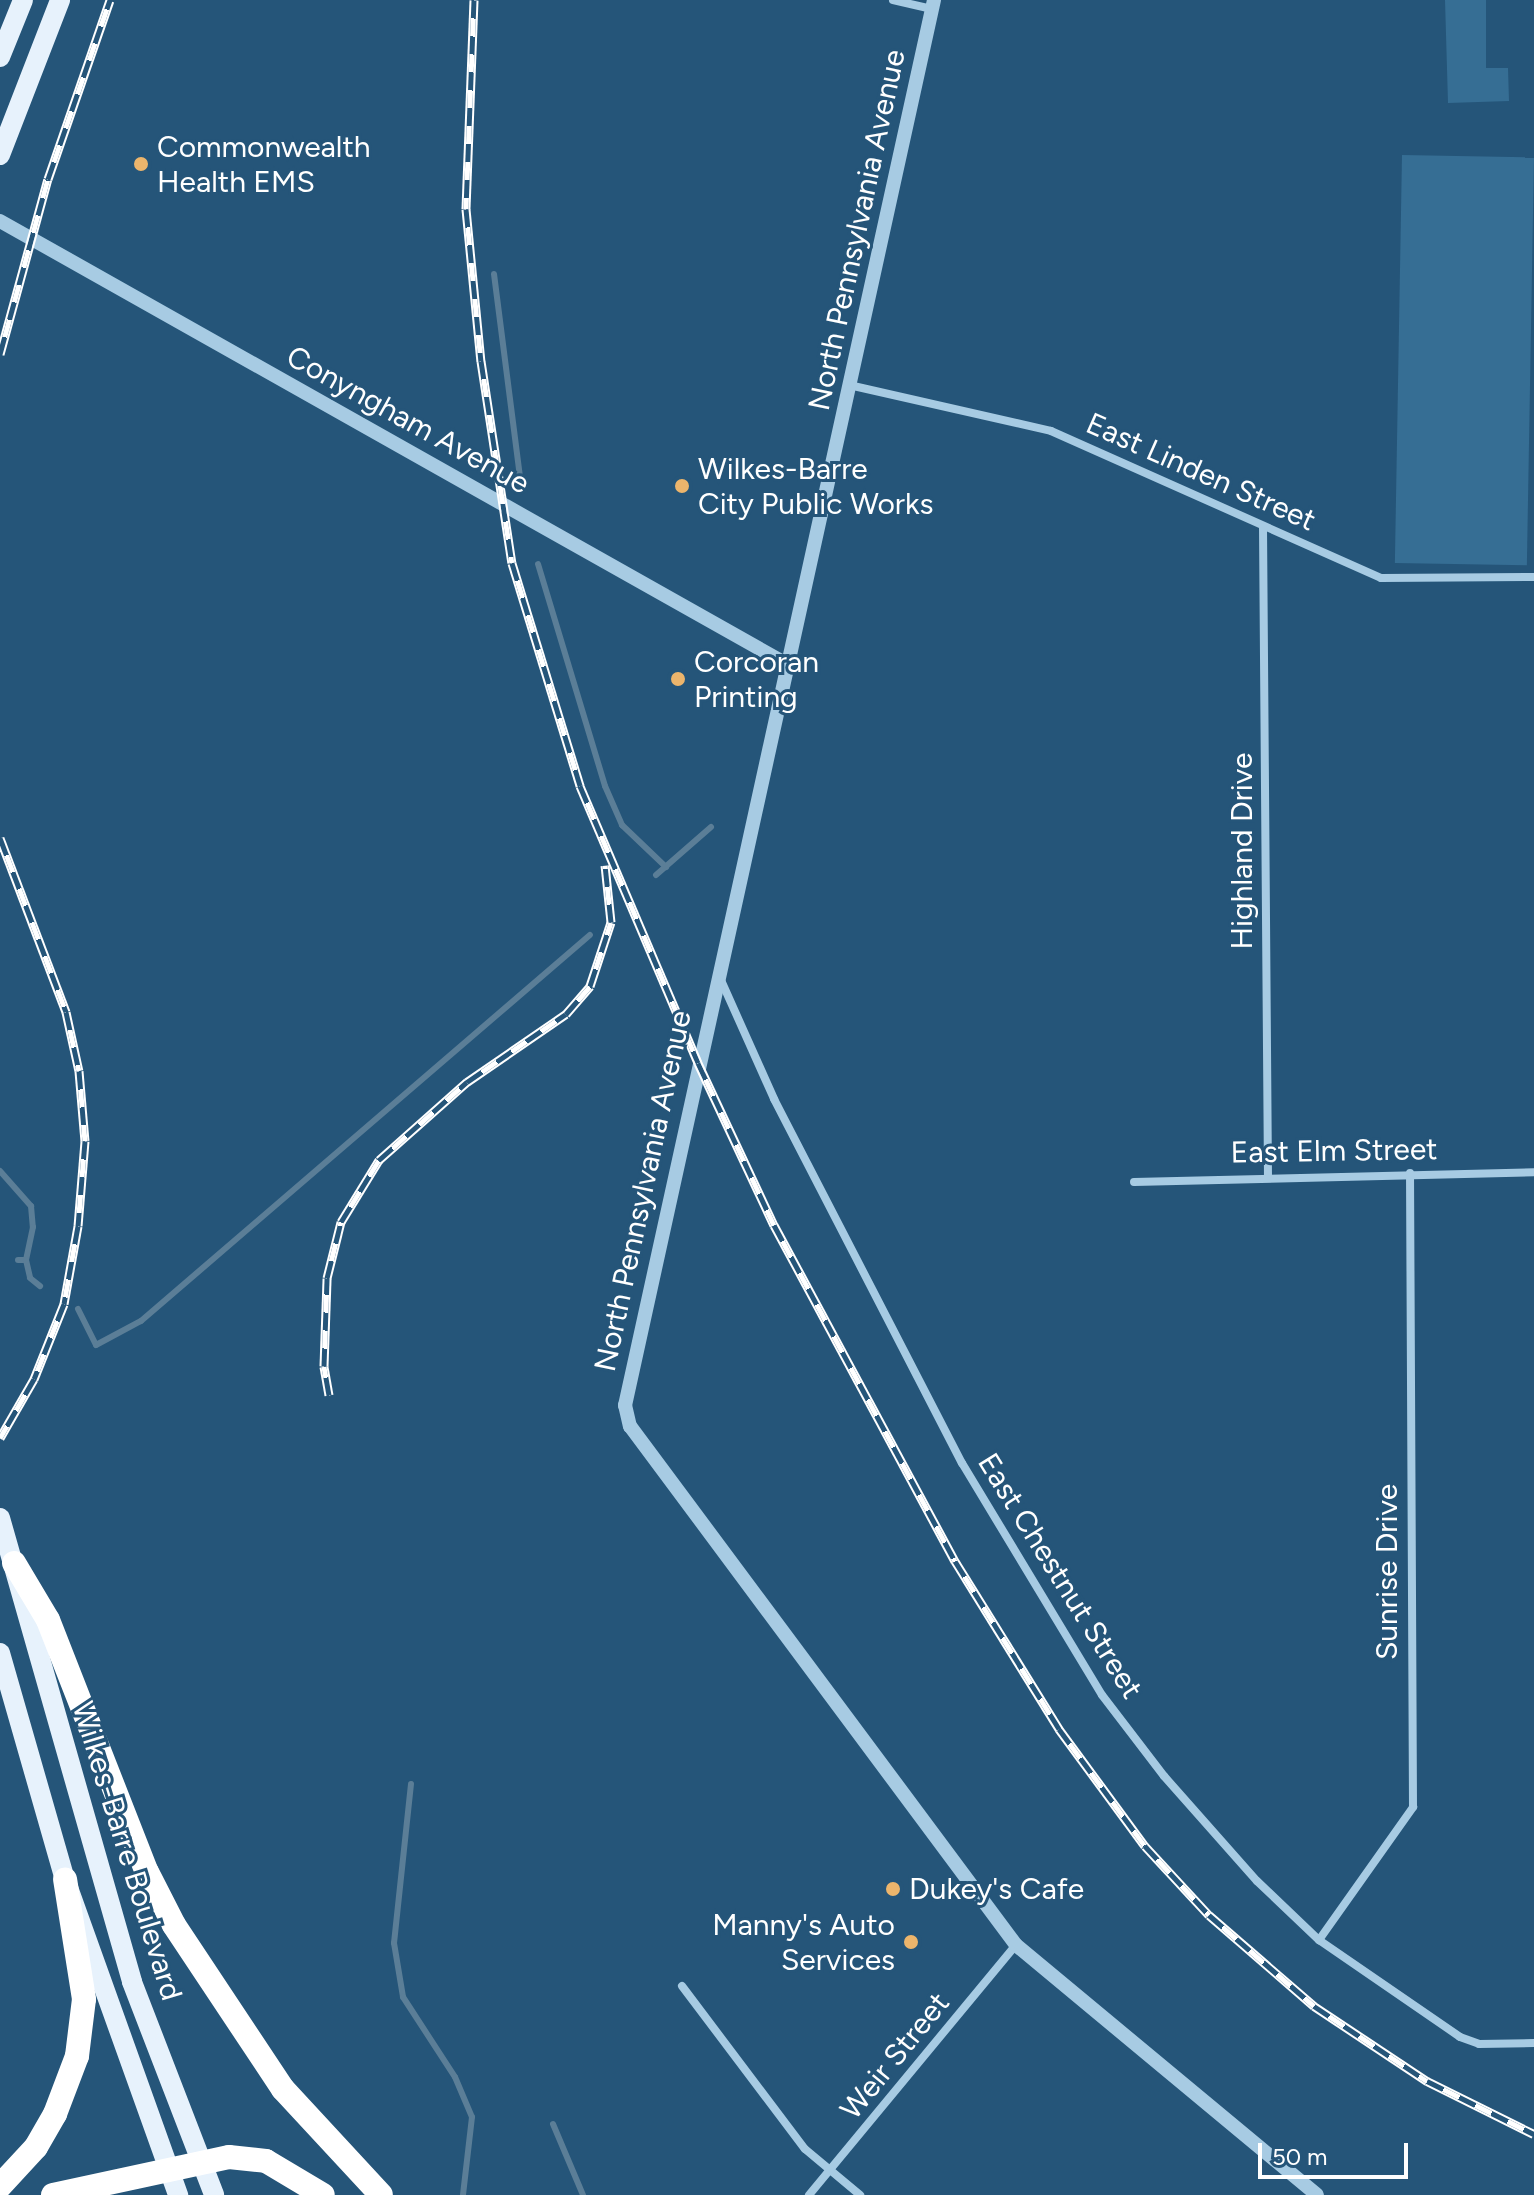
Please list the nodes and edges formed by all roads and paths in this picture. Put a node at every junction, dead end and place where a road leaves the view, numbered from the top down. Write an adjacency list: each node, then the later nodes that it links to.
1 (23, 0): 5 (main road)
2 (60, 0): 6 (main road)
3 (893, 0): 4 (street)
4 (933, 4): 8 (street, North Pennsylvania Avenue)
5 (0, 57)
6 (0, 155)
7 (0, 221): 11 (street, Conyngham Avenue)
8 (849, 385): 9 (street, East Linden Street); 11 (street, North Pennsylvania Avenue)
9 (1263, 527): 10 (street, East Linden Street); 15 (street, Highland Drive)
10 (1534, 577)
11 (790, 666): 12 (street, North Pennsylvania Avenue)
12 (717, 971): 21 (street, East Chestnut Street); 22 (street, North Pennsylvania Avenue)
13 (1534, 1172): 14 (street, East Elm Street)
14 (1410, 1173): 15 (street, East Elm Street); 21 (street, Sunrise Drive)
15 (1268, 1175): 16 (street, East Elm Street)
16 (1134, 1182)
17 (0, 1518): 18 (main road, Wilkes-Barre Boulevard)
18 (14, 1563): 25 (main road, Wilkes-Barre Boulevard); 33 (highway)
19 (0, 1653): 20 (main road, Wilkes-Barre Boulevard)
20 (65, 1879): 26 (main road, Wilkes-Barre Boulevard); 28 (highway)
21 (1319, 1940): 24 (street, East Chestnut Street)
22 (1016, 1945): 27 (street, Weir Street); 36 (street, North Pennsylvania Avenue)
23 (682, 1986): 27 (street)
24 (1534, 2043)
25 (197, 2162): 26 (highway); 31 (main road, Wilkes-Barre Boulevard); 32 (highway)
26 (167, 2169): 29 (highway); 30 (main road, Wilkes-Barre Boulevard)
27 (832, 2171): 34 (street, Weir Street); 35 (street)
28 (0, 2186)
29 (53, 2195)
30 (178, 2195)
31 (214, 2195)
32 (323, 2195)
33 (381, 2195)
34 (809, 2195)
35 (860, 2195)
36 (1317, 2195)

